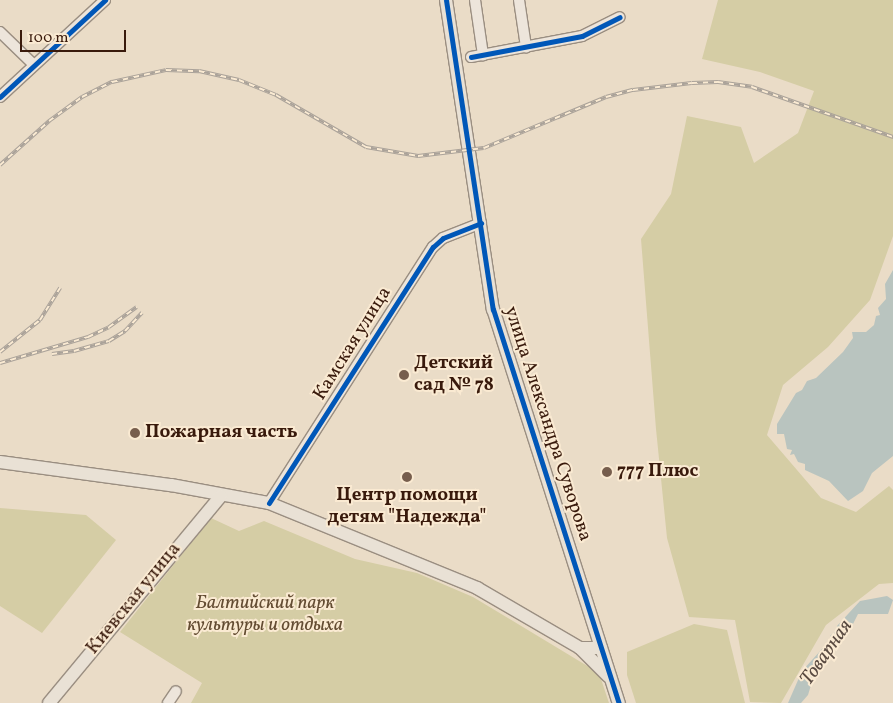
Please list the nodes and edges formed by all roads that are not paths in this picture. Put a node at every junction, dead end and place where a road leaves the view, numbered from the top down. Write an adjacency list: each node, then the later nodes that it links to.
1 (105, 0): 10 (street)
2 (446, 0): 12 (main road, улица Александра Суворова)
3 (475, 0): 8 (street)
4 (518, 0): 7 (street)
5 (620, 17): 7 (street)
6 (0, 32): 10 (street)
7 (526, 47): 8 (street)
8 (483, 55): 9 (street)
9 (471, 57)
10 (33, 64): 11 (street)
11 (0, 97)
12 (481, 224): 15 (street, Камская улица); 17 (main road, улица Александра Суворова)
13 (0, 462): 14 (main road)
14 (221, 496): 15 (main road); 20 (main road, Киевская улица)
15 (269, 504): 16 (main road)
16 (580, 648): 17 (main road); 18 (main road)
17 (601, 648): 18 (main road, улица Александра Суворова)
18 (611, 681): 22 (main road, улица Александра Суворова)
19 (176, 691): 21 (street)
20 (49, 703)
21 (168, 703)
22 (618, 703)

